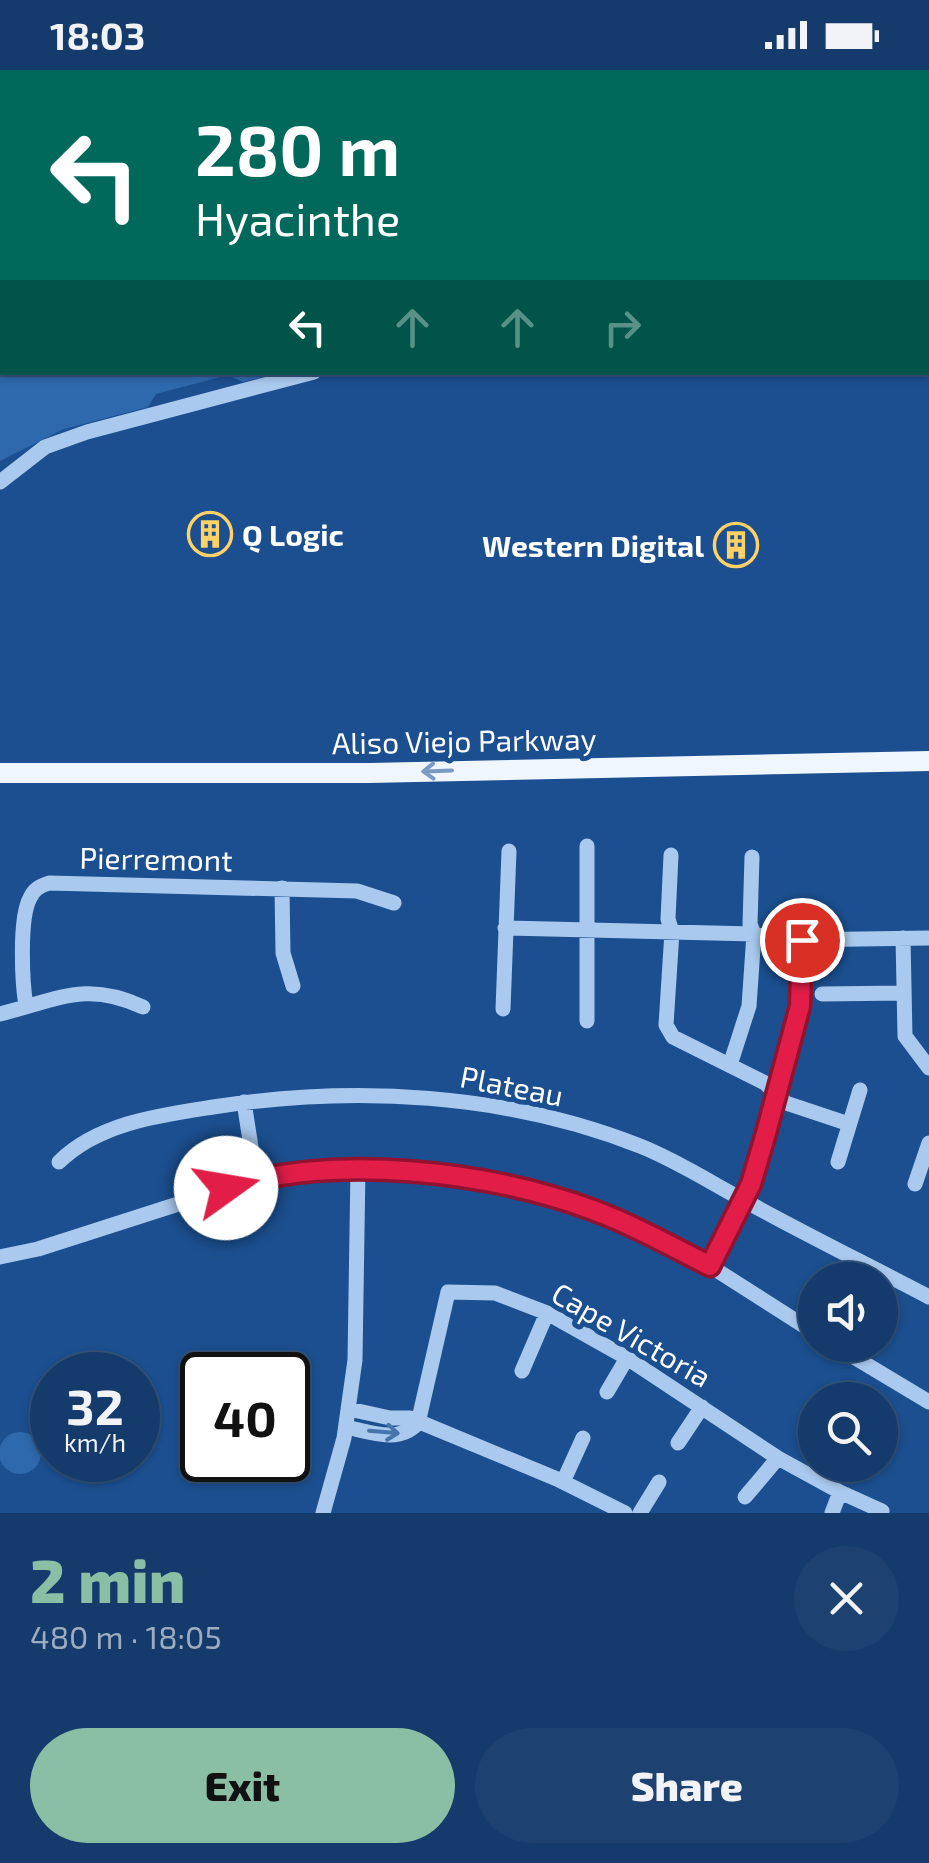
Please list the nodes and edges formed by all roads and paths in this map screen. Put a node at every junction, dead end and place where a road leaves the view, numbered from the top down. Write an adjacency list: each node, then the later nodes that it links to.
1 (303, 375): 2 (street)
2 (0, 482)
3 (929, 761): 4 (main road, Aliso Viejo Parkway, one-way to 4)
4 (0, 772)
5 (587, 846): 12 (street)
6 (509, 851): 11 (street)
7 (671, 855): 13 (street)
8 (752, 858): 14 (street)
9 (282, 888): 10 (street, Pierremont); 18 (street); 21 (street, Pierremont)
10 (394, 903)
11 (505, 928): 12 (street); 23 (street)
12 (587, 931): 13 (street); 25 (street)
13 (672, 932): 14 (street); 26 (street)
14 (754, 934): 17 (street); 26 (street)
15 (903, 938): 16 (street); 17 (street); 19 (street)
16 (929, 938)
17 (802, 940): 29 (street)
18 (294, 986)
19 (904, 993): 20 (street); 27 (street)
20 (822, 994)
21 (26, 1006): 22 (street); 24 (street)
22 (143, 1007)
23 (503, 1009)
24 (0, 1014)
25 (587, 1020)
26 (730, 1065): 29 (street)
27 (929, 1068)
28 (860, 1090): 31 (street)
29 (776, 1093): 31 (street); 39 (street)
30 (244, 1102): 33 (street, Plateau); 37 (street); 39 (street, Plateau)
31 (849, 1124): 34 (street)
32 (929, 1142): 35 (street)
33 (59, 1162)
34 (838, 1162)
35 (926, 1163): 38 (street)
36 (358, 1168): 37 (street); 41 (street); 51 (street)
37 (256, 1178): 40 (street)
38 (915, 1184)
39 (743, 1200): 41 (street); 42 (street, Plateau)
40 (0, 1257)
41 (710, 1266): 44 (street)
42 (929, 1297)
43 (547, 1313): 45 (street, Cape Victoria); 47 (street); 52 (street, Cape Victoria)
44 (798, 1322)
45 (627, 1358): 48 (street); 50 (street, Cape Victoria)
46 (862, 1362): 49 (street)
47 (522, 1371)
48 (608, 1392)
49 (929, 1402)
50 (702, 1407): 55 (street); 56 (street, Cape Victoria)
51 (349, 1408): 52 (street); 53 (street)
52 (418, 1423): 53 (street, one-way to 52); 57 (street)
53 (346, 1426): 62 (street)
54 (583, 1438): 57 (street)
55 (678, 1443)
56 (778, 1458): 59 (street, Cape Victoria); 60 (street)
57 (563, 1482): 63 (street)
58 (659, 1482): 64 (street)
59 (840, 1492): 61 (street, Cape Victoria); 65 (street)
60 (745, 1498)
61 (882, 1511)
62 (323, 1513)
63 (625, 1513)
64 (640, 1513)
65 (832, 1513)

